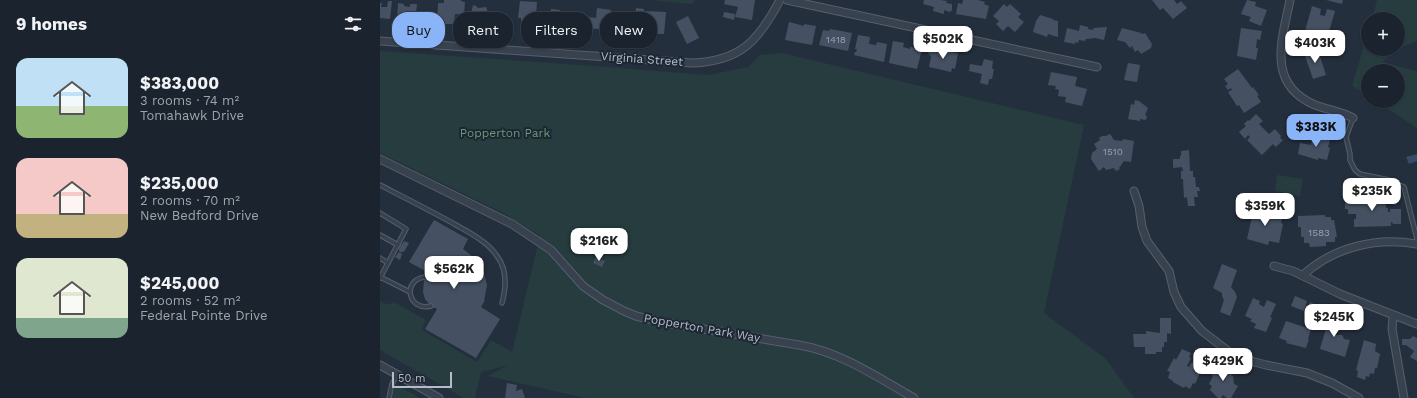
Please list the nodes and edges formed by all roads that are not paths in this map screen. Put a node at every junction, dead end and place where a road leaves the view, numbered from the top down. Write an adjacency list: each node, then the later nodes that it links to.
1 (780, 0): 4 (street, Virginia Street)
2 (787, 0): 5 (street)
3 (1290, 0): 6 (street)
4 (380, 41)
5 (1097, 67)
6 (1353, 118): 12 (lane)
7 (380, 159): 30 (street, Popperton Park Way)
8 (380, 185): 22 (lane)
9 (1134, 191): 31 (street)
10 (380, 213): 14 (lane)
11 (380, 235): 14 (lane)
12 (1417, 239)
13 (1417, 244): 18 (street)
14 (398, 245): 16 (lane)
15 (380, 258): 16 (lane)
16 (388, 263): 20 (lane)
17 (1274, 266): 18 (street)
18 (1303, 276): 24 (street)
19 (426, 277): 21 (lane)
20 (380, 278): 21 (lane)
21 (410, 292): 23 (lane)
22 (502, 303)
23 (431, 306)
24 (1393, 316): 25 (street); 32 (street)
25 (1417, 324)
26 (380, 365): 27 (street)
27 (397, 375): 28 (lane); 29 (street)
28 (388, 398)
29 (439, 398)
30 (914, 398)
31 (1359, 398)
32 (1404, 398)

